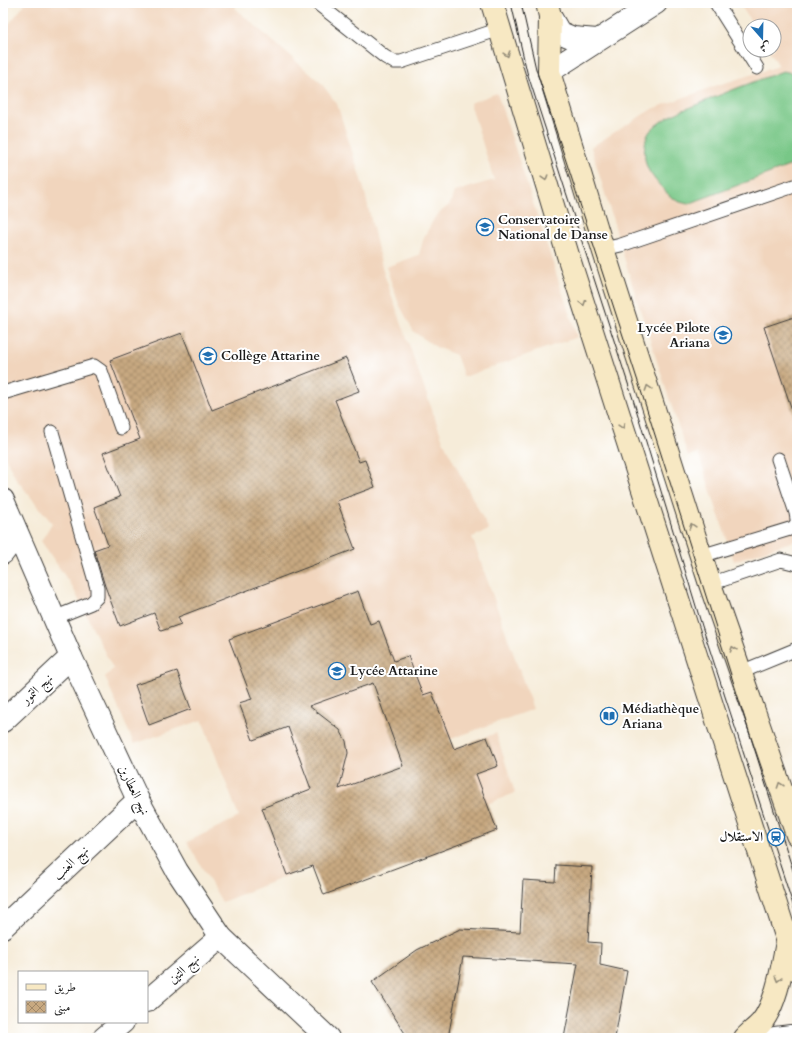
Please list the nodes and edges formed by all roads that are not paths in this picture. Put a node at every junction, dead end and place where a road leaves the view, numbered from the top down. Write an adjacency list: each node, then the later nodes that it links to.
1 (317, 3): 6 (lane)
2 (492, 3): 6 (street)
3 (656, 3): 7 (street)
4 (716, 3): 8 (lane)
5 (549, 10): 7 (street); 9 (street)
6 (500, 29): 33 (street, one-way to 33)
7 (597, 40): 9 (street)
8 (757, 68)
9 (549, 72): 11 (street)
10 (797, 185): 11 (lane)
11 (603, 249): 21 (street, one-way to 11)
12 (3, 393): 13 (lane)
13 (121, 428)
14 (52, 432): 24 (lane)
15 (778, 459): 17 (lane)
16 (3, 500): 19 (street, نهج العطارين)
17 (797, 519)
18 (797, 524): 21 (lane)
19 (17, 534): 20 (street); 24 (street, نهج العطارين)
20 (3, 553)
21 (702, 556): 23 (street)
22 (797, 564): 23 (lane)
23 (710, 584): 27 (street, one-way to 23)
24 (54, 618): 26 (street, نهج العطارين)
25 (797, 649): 27 (lane)
26 (71, 657): 28 (street, نهج التمور); 29 (street, نهج العطارين)
27 (741, 672): 30 (street, one-way to 27)
28 (3, 721)
29 (138, 800): 31 (street, نهج العنب); 32 (street, نهج العطارين)
30 (797, 835)
31 (3, 927)
32 (221, 937): 35 (street, نهج التين); 38 (street, نهج العطارين)
33 (787, 941): 34 (street); 39 (street, one-way to 39)
34 (797, 970)
35 (148, 1000)
36 (122, 1023): 37 (street)
37 (104, 1038)
38 (328, 1038)
39 (745, 1038)
40 (775, 1038): 41 (street)
41 (797, 1038)

